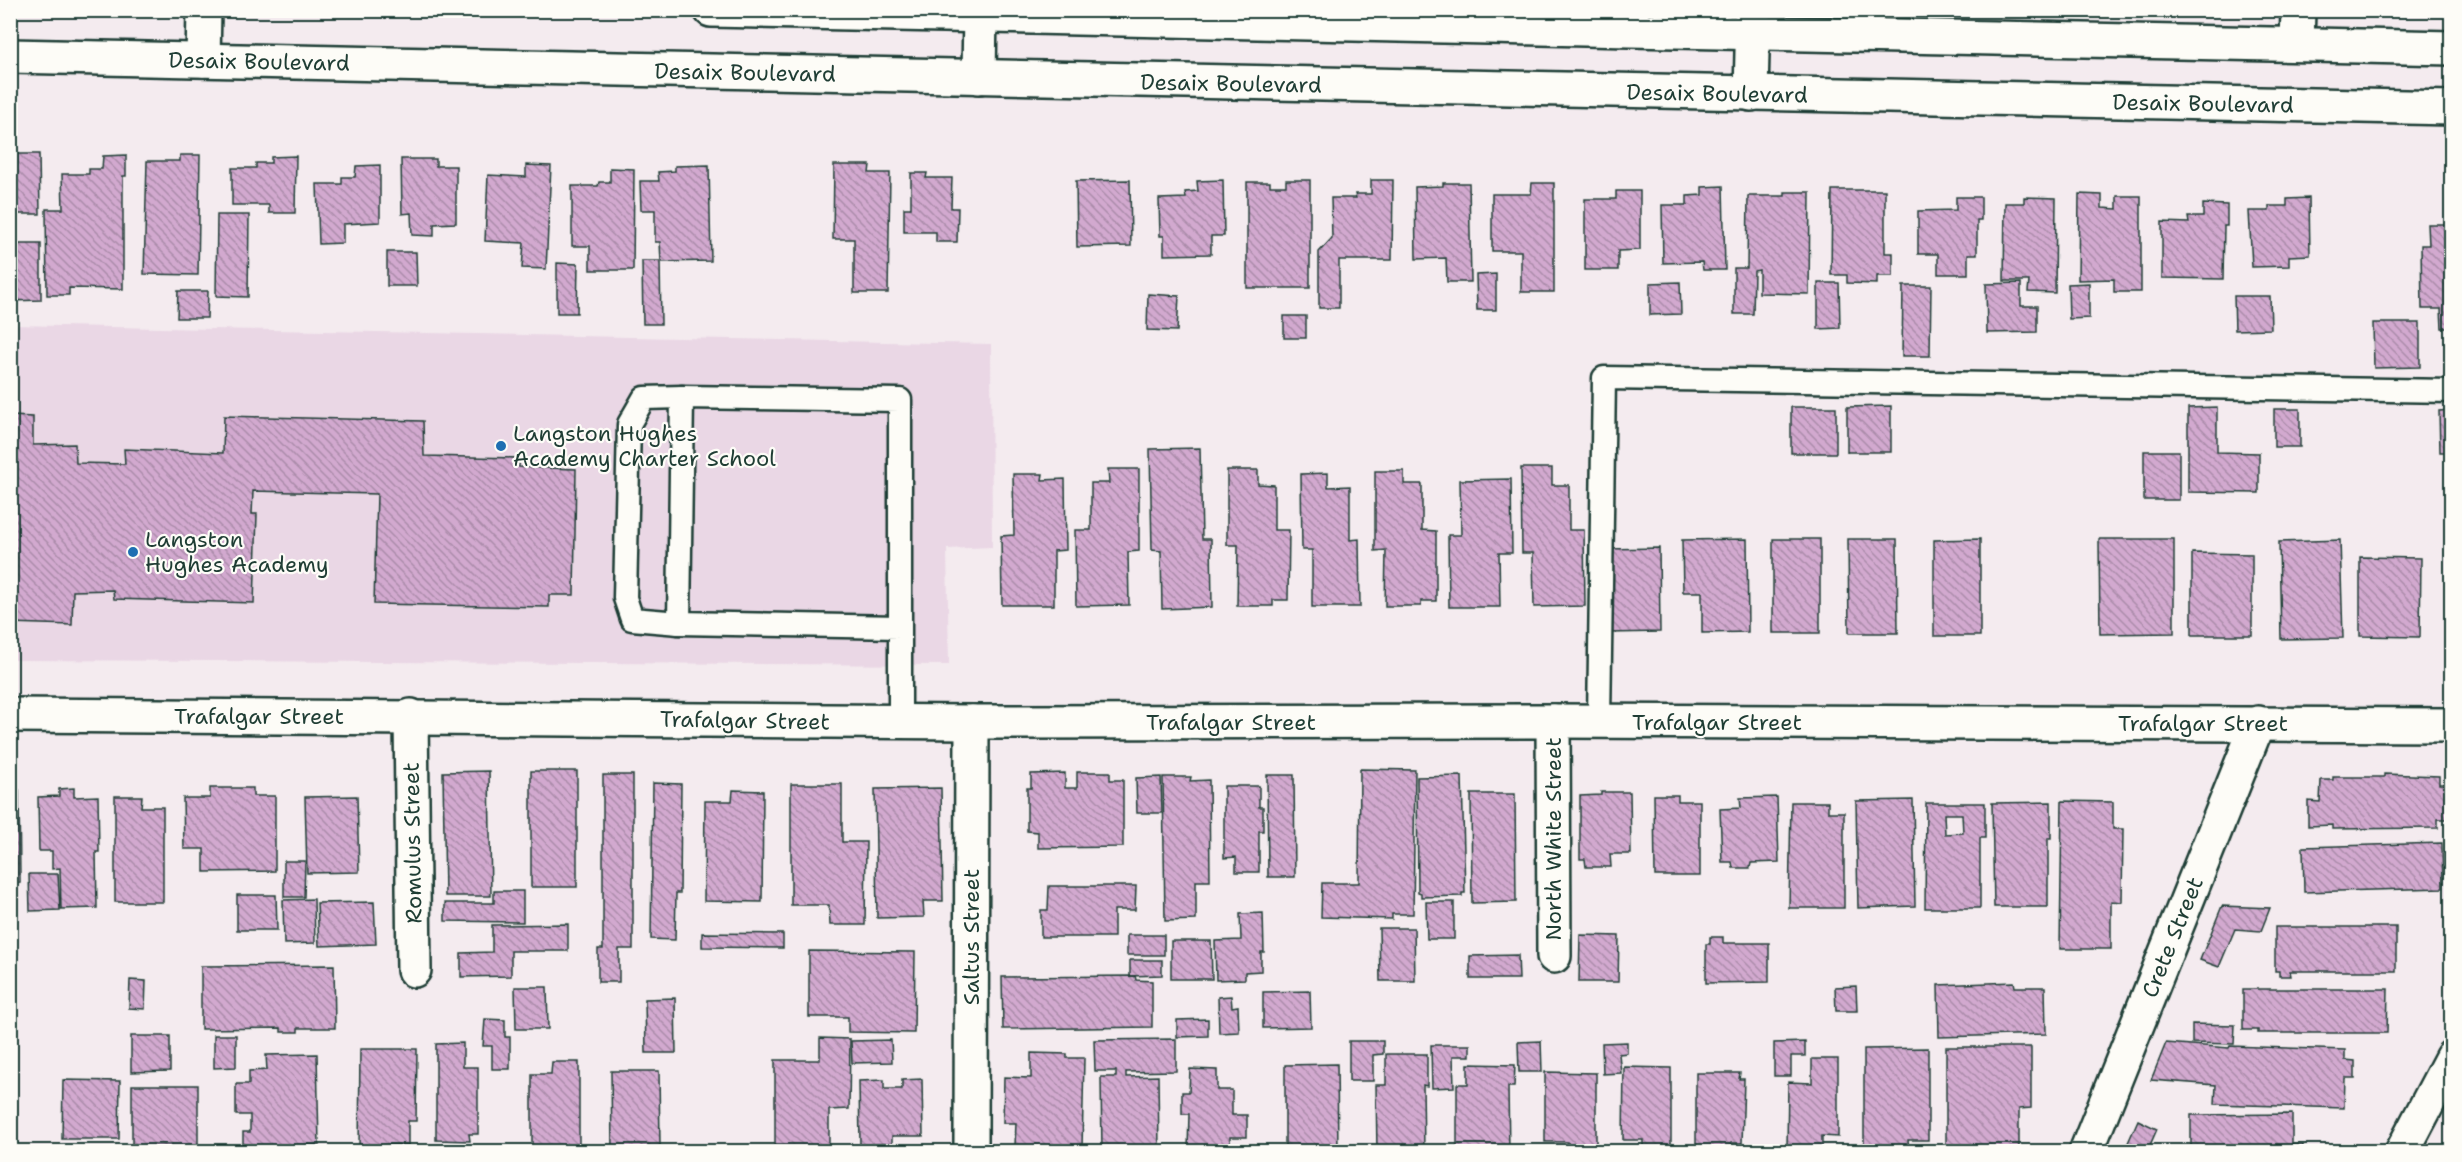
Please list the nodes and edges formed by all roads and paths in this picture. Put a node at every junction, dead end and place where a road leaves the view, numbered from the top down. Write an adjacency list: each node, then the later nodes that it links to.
1 (204, 10): 10 (street)
2 (711, 10): 4 (street)
3 (2298, 10): 7 (street)
4 (980, 13): 5 (street); 11 (street)
5 (1346, 17): 6 (street)
6 (1753, 22): 7 (street); 12 (street)
7 (2297, 44): 8 (street)
8 (2451, 48)
9 (10, 56): 10 (street, Desaix Boulevard)
10 (203, 60): 11 (street, Desaix Boulevard)
11 (979, 77): 12 (street, Desaix Boulevard)
12 (1751, 94): 13 (street, Desaix Boulevard)
13 (2451, 108)
14 (2451, 391): 23 (lane)
15 (682, 397): 16 (lane); 16 (lane); 17 (lane)
16 (680, 623): 17 (lane)
17 (900, 627): 20 (lane)
18 (10, 715): 19 (street, Trafalgar Street)
19 (411, 716): 20 (street, Trafalgar Street); 27 (street, Romulus Street)
20 (900, 721): 22 (street, Trafalgar Street)
21 (1552, 721): 22 (street, Trafalgar Street); 23 (street, Trafalgar Street); 26 (street, North White Street)
22 (972, 722): 29 (street, Saltus Street)
23 (1599, 722): 24 (street, Trafalgar Street)
24 (2258, 723): 25 (street, Trafalgar Street); 30 (street, Crete Street)
25 (2451, 725)
26 (1554, 956)
27 (414, 970)
28 (2451, 1057): 31 (street)
29 (971, 1152)
30 (2086, 1152)
31 (2402, 1152)

